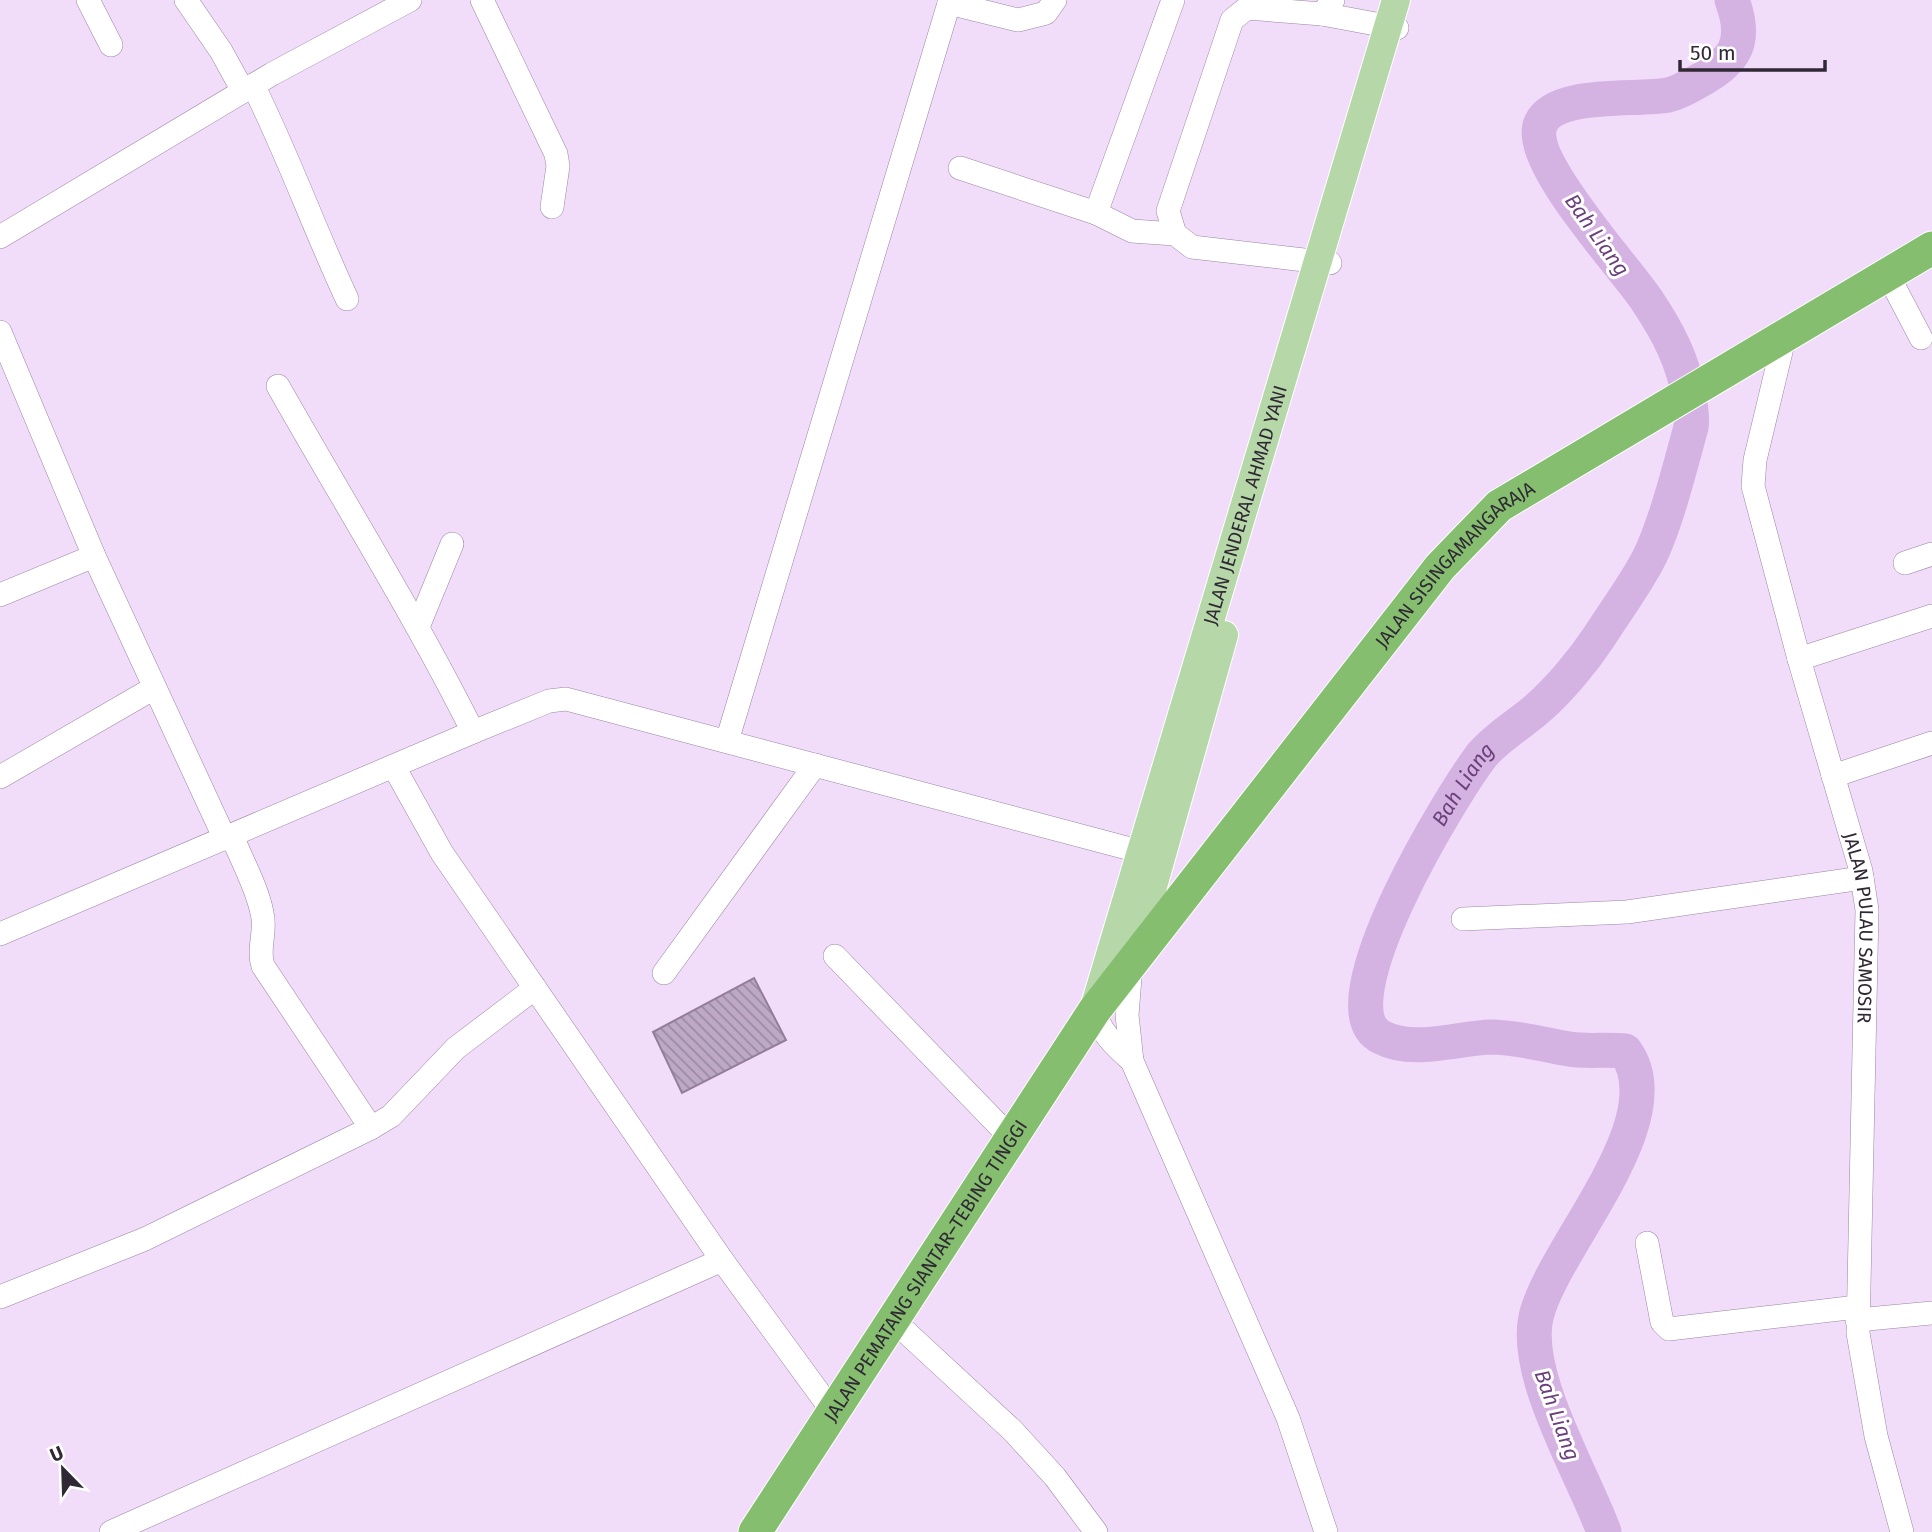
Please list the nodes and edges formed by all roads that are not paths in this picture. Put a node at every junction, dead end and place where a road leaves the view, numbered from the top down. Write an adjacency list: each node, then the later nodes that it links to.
1 (88, 0): 11 (street)
2 (186, 0): 12 (street)
3 (410, 0): 12 (street)
4 (482, 0): 14 (street)
5 (1055, 0): 8 (street)
6 (1173, 0): 15 (street)
7 (1405, 0): 10 (main road, JALAN JENDERAL AHMAD YANI)
8 (950, 2): 36 (street)
9 (1327, 7): 10 (street); 16 (street)
10 (1394, 18): 19 (main road, JALAN JENDERAL AHMAD YANI)
11 (111, 45)
12 (248, 88): 17 (street); 21 (street)
13 (960, 168): 15 (street)
14 (552, 207)
15 (1096, 213): 16 (street)
16 (1175, 234): 19 (street)
17 (0, 237)
18 (1932, 248): 20 (highway, JALAN SISINGAMANGARAJA)
19 (1323, 262): 43 (main road, JALAN JENDERAL AHMAD YANI)
20 (1888, 275): 23 (highway, JALAN SISINGAMANGARAJA); 24 (street)
21 (347, 299)
22 (0, 332): 28 (street)
23 (1785, 335): 33 (street, JALAN PULAU SAMOSIR); 48 (highway, JALAN SISINGAMANGARAJA)
24 (1921, 338)
25 (278, 386): 32 (street)
26 (453, 544): 32 (street)
27 (1932, 554): 29 (street)
28 (94, 556): 30 (street); 34 (street)
29 (1905, 563)
30 (0, 595)
31 (1932, 616): 33 (street)
32 (418, 627): 35 (street)
33 (1799, 659): 40 (street, JALAN PULAU SAMOSIR)
34 (154, 688): 41 (street); 42 (street)
35 (472, 732): 36 (street); 39 (street)
36 (727, 741): 38 (street)
37 (1932, 743): 40 (street)
38 (815, 765): 43 (street); 49 (street)
39 (394, 767): 42 (street); 50 (street)
40 (1833, 776): 44 (street, JALAN PULAU SAMOSIR)
41 (0, 777)
42 (228, 837): 46 (street); 53 (street)
43 (1149, 854): 48 (main road, JALAN JENDERAL AHMAD YANI); 51 (main road, JALAN JENDERAL AHMAD YANI)
44 (1862, 878): 45 (street); 59 (street, JALAN PULAU SAMOSIR)
45 (1463, 919)
46 (0, 934)
47 (835, 956): 54 (street)
48 (1131, 964): 51 (highway, JALAN SISINGAMANGARAJA); 52 (street)
49 (664, 973)
50 (535, 988): 53 (street); 56 (street)
51 (1094, 1011): 52 (street); 54 (highway, JALAN PEMATANG SIANTAR–TEBING TINGGI)
52 (1132, 1060): 66 (street)
53 (371, 1128): 57 (street)
54 (1011, 1139): 60 (highway, JALAN PEMATANG SIANTAR–TEBING TINGGI)
55 (1647, 1242): 59 (street)
56 (722, 1260): 61 (street); 62 (street)
57 (0, 1297)
58 (1932, 1312): 59 (street)
59 (1857, 1313): 67 (street, JALAN PULAU SAMOSIR)
60 (893, 1320): 61 (highway, JALAN PEMATANG SIANTAR–TEBING TINGGI); 65 (street)
61 (833, 1412): 64 (highway, JALAN PEMATANG SIANTAR–TEBING TINGGI)
62 (159, 1523): 63 (street)
63 (111, 1532)
64 (755, 1532)
65 (1096, 1532)
66 (1325, 1532)
67 (1902, 1532)

